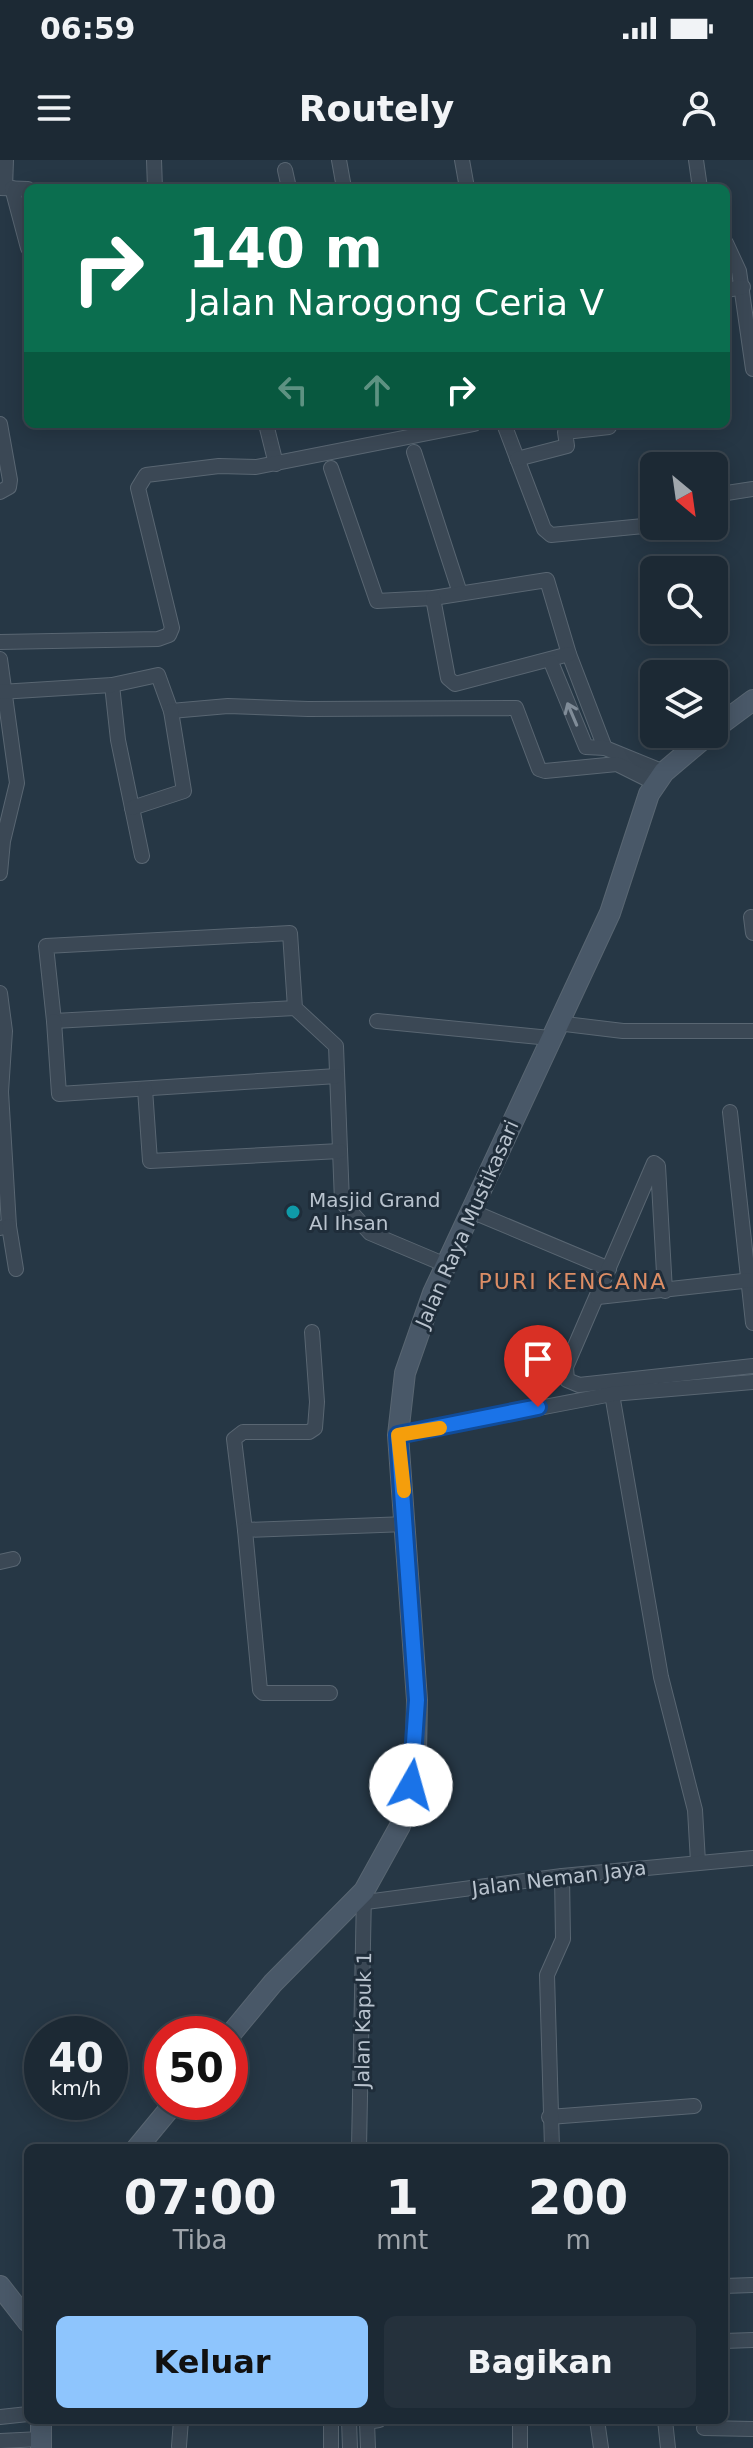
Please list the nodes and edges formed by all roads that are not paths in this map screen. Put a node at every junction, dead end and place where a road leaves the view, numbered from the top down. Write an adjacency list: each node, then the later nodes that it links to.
1 (6, 160): 12 (street)
2 (154, 160): 7 (street)
3 (339, 160): 9 (street)
4 (462, 160): 10 (street)
5 (696, 160): 11 (street)
6 (285, 170): 8 (street)
7 (155, 184)
8 (288, 184)
9 (343, 184)
10 (466, 184)
11 (699, 184)
12 (6, 188): 13 (street)
13 (24, 237)
14 (730, 253): 15 (street)
15 (743, 287): 16 (street); 17 (street)
16 (730, 289)
17 (753, 369)
18 (0, 424): 28 (street)
19 (267, 428): 25 (street)
20 (454, 428): 25 (street)
21 (505, 428): 24 (street)
22 (600, 428): 24 (street)
23 (414, 452): 31 (street)
24 (517, 459): 30 (street)
25 (276, 464): 33 (street)
26 (331, 468): 32 (street)
27 (753, 489): 29 (street)
28 (0, 492)
29 (728, 493)
30 (640, 526)
31 (460, 593): 32 (street); 34 (street)
32 (433, 598): 36 (street)
33 (0, 642)
34 (569, 654): 36 (street); 42 (street)
35 (0, 659): 38 (street)
36 (551, 662): 42 (street, one-way to 36)
37 (112, 685): 38 (street); 40 (street); 45 (street)
38 (3, 692): 47 (street)
39 (753, 700): 41 (main road)
40 (171, 711): 44 (street); 45 (street)
41 (728, 719)
42 (605, 748): 44 (street)
43 (693, 748): 44 (main road)
44 (659, 778): 54 (main road, Jalan Raya Mustikasari)
45 (132, 808): 46 (street)
46 (142, 856)
47 (0, 873)
48 (751, 917): 49 (street)
49 (753, 933)
50 (0, 993): 58 (street)
51 (295, 1008): 52 (street); 52 (street); 56 (street)
52 (54, 1021): 57 (street)
53 (377, 1021): 54 (street)
54 (554, 1031): 55 (street); 61 (main road, Jalan Raya Mustikasari)
55 (753, 1031)
56 (337, 1076): 57 (street); 60 (street)
57 (145, 1089): 60 (street)
58 (1, 1092): 62 (street)
59 (730, 1112): 66 (street)
60 (340, 1151): 63 (street)
61 (471, 1211): 63 (main road, Jalan Raya Mustikasari); 65 (street)
62 (4, 1227): 64 (street)
63 (446, 1265): 74 (main road, Jalan Raya Mustikasari)
64 (16, 1269)
65 (609, 1269): 67 (street); 68 (street)
66 (749, 1280): 67 (street); 69 (street)
67 (665, 1291): 68 (street)
68 (598, 1297): 71 (street)
69 (753, 1323)
70 (312, 1332): 76 (street)
71 (753, 1366)
72 (753, 1382): 73 (street)
73 (612, 1394): 74 (street); 79 (street)
74 (398, 1435): 75 (main road, Jalan Raya Mustikasari)
75 (407, 1524): 76 (street); 81 (main road, Jalan Raya Mustikasari)
76 (245, 1530): 77 (street)
77 (330, 1693)
78 (753, 1858): 79 (street, Jalan Neman Jaya)
79 (698, 1862): 80 (street, Jalan Neman Jaya)
80 (562, 1876): 81 (street, Jalan Neman Jaya); 84 (street)
81 (365, 1897): 82 (main road, Jalan Raya Mustikasari); 87 (street, Jalan Kapuk 1)
82 (246, 2016)
83 (694, 2106): 84 (street)
84 (549, 2117): 88 (street)
85 (160, 2120): 86 (main road)
86 (140, 2144)
87 (359, 2144)
88 (552, 2144)
89 (753, 2285): 91 (street)
90 (0, 2286): 92 (main road)
91 (728, 2286)
92 (24, 2317)
93 (753, 2340): 94 (street)
94 (728, 2341)
95 (24, 2414): 96 (street)
96 (0, 2417): 107 (street)
97 (181, 2424): 108 (street)
98 (331, 2424): 109 (street)
99 (349, 2424): 110 (street)
100 (367, 2424): 111 (street)
101 (520, 2424): 112 (street)
102 (598, 2424): 113 (street)
103 (665, 2424): 114 (street)
104 (704, 2428): 105 (street)
105 (753, 2429)
106 (41, 2436): 107 (street)
107 (2, 2441)
108 (179, 2446)
109 (331, 2448)
110 (350, 2448)
111 (368, 2448)
112 (520, 2448)
113 (601, 2448)
114 (668, 2448)

